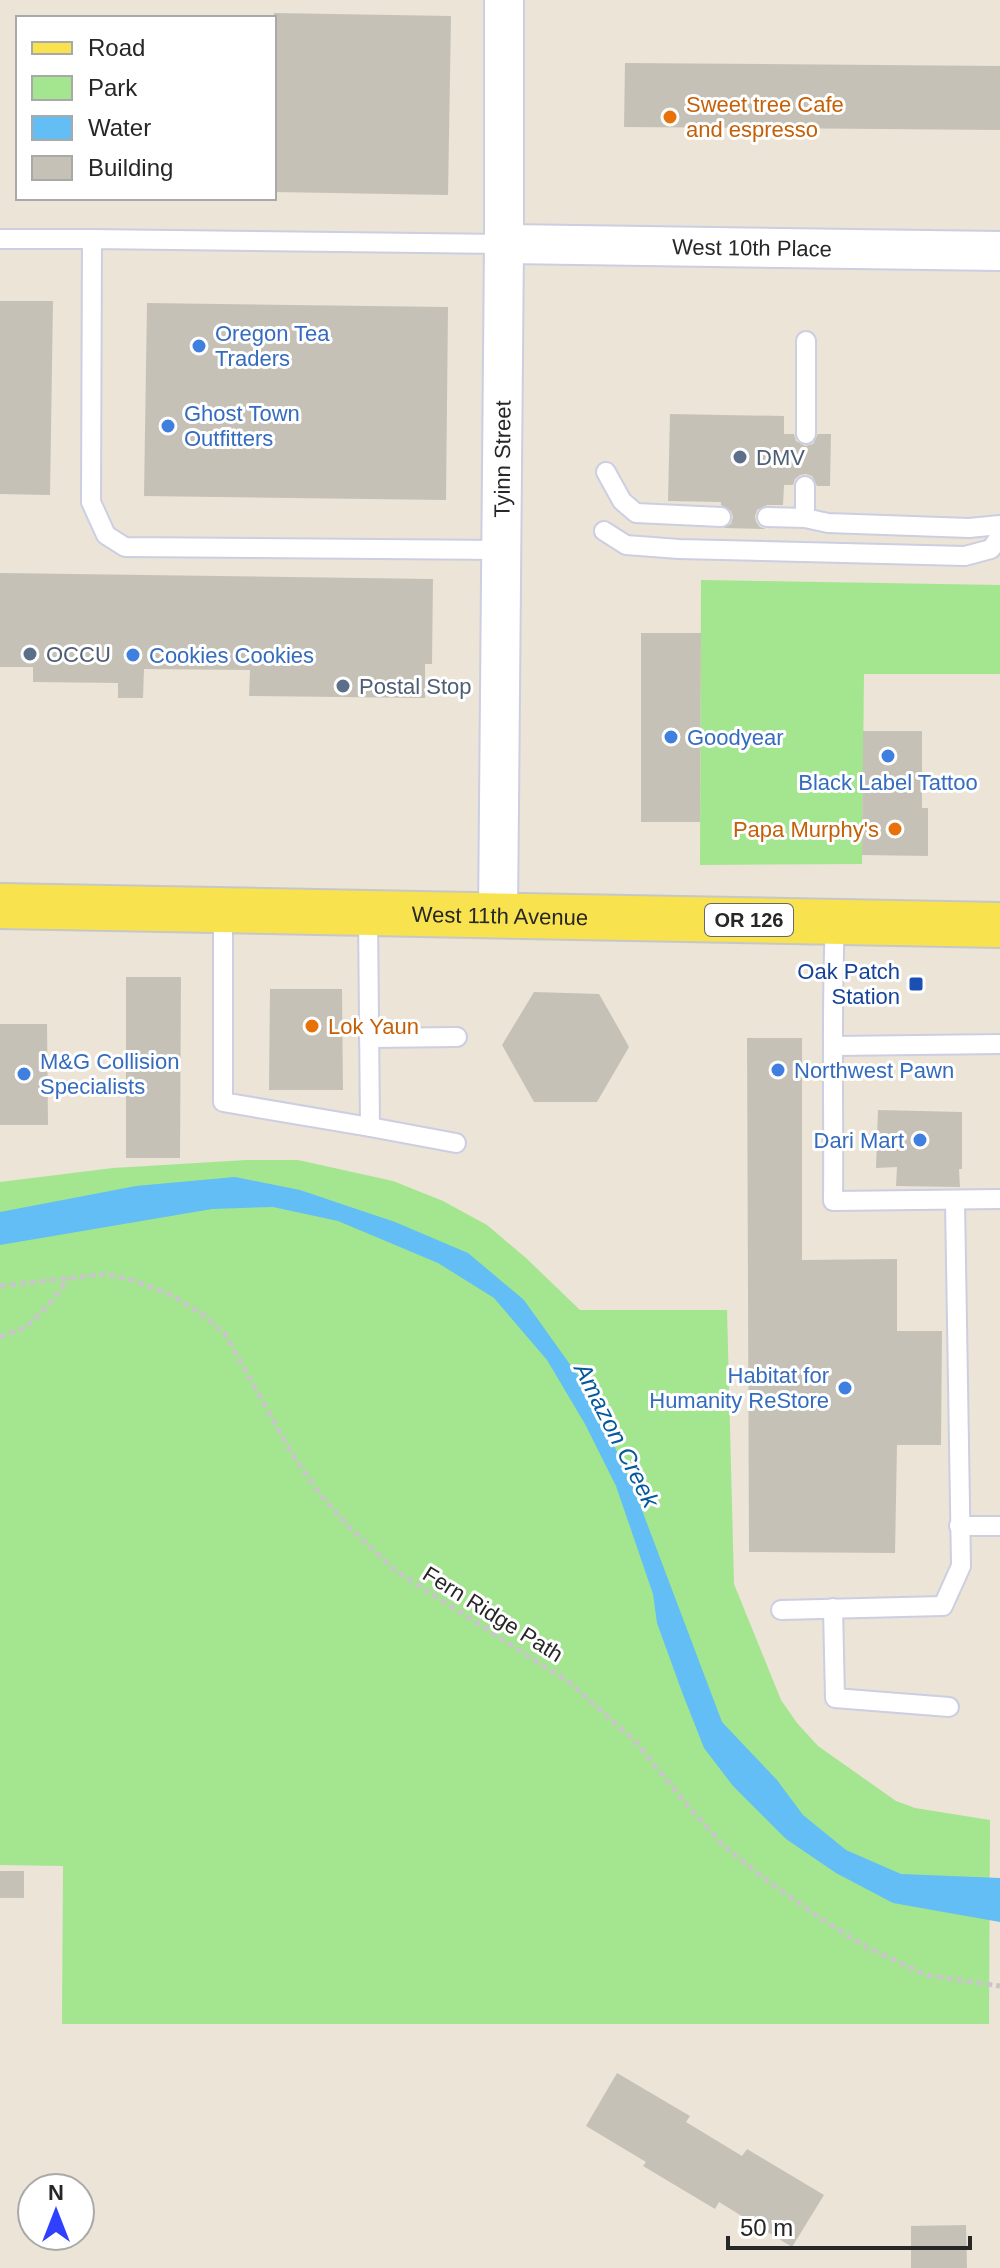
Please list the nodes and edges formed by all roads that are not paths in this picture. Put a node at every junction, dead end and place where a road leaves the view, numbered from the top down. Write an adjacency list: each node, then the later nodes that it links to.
1 (504, 0): 4 (street, Tyinn Street)
2 (0, 239): 3 (lane)
3 (92, 239): 4 (lane); 16 (lane)
4 (504, 244): 5 (street, West 10th Place); 16 (street, Tyinn Street)
5 (1000, 251)
6 (806, 341): 7 (lane)
7 (806, 434)
8 (606, 472): 10 (lane)
9 (805, 486): 12 (lane)
10 (721, 517)
11 (767, 517): 12 (lane)
12 (805, 518): 13 (lane)
13 (1000, 525)
14 (604, 531): 15 (lane)
15 (1000, 536)
16 (502, 550): 20 (street, Tyinn Street)
17 (0, 906): 18 (main road, West 11th Avenue / OR 126)
18 (223, 911): 19 (main road, West 11th Avenue / OR 126); 27 (lane)
19 (368, 914): 20 (main road, West 11th Avenue / OR 126); 24 (lane)
20 (498, 917): 21 (main road, West 11th Avenue / OR 126)
21 (835, 921): 22 (main road, West 11th Avenue / OR 126); 26 (lane)
22 (1000, 925)
23 (457, 1037): 24 (lane)
24 (369, 1038): 27 (lane)
25 (1000, 1044): 26 (lane)
26 (834, 1046): 30 (lane)
27 (370, 1127): 28 (lane)
28 (456, 1143)
29 (1000, 1199): 30 (lane)
30 (955, 1201): 31 (lane)
31 (959, 1526): 32 (lane); 33 (lane)
32 (1000, 1526)
33 (833, 1608): 34 (lane); 35 (lane)
34 (781, 1610)
35 (949, 1707)

